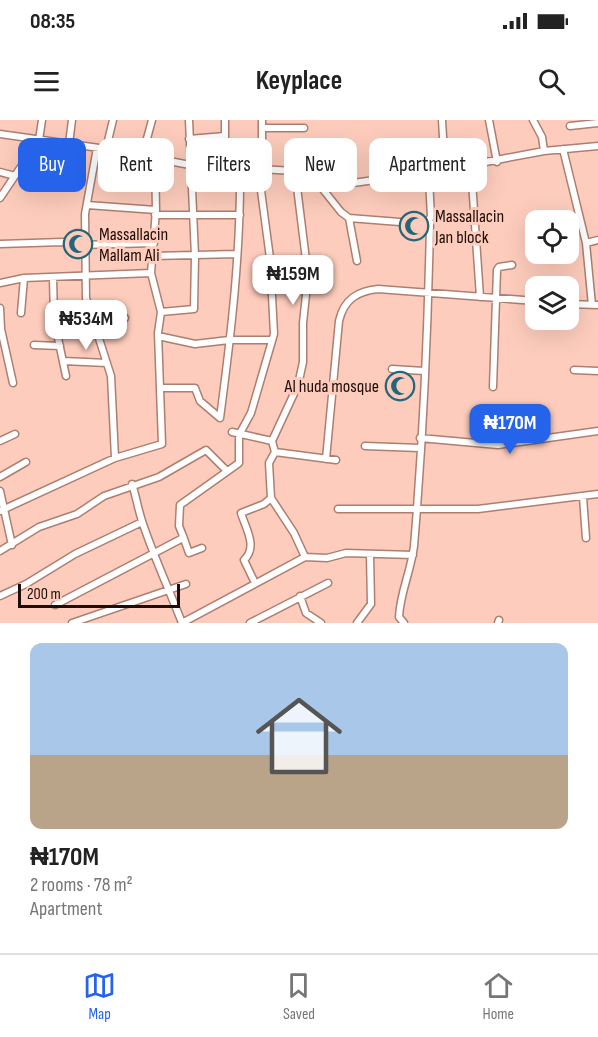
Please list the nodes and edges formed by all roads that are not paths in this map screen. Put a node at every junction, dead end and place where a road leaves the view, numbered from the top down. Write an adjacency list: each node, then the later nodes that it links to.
1 (42, 120): 18 (street)
2 (72, 120): 19 (street)
3 (113, 120): 20 (street)
4 (152, 120): 21 (street)
5 (189, 120): 22 (street)
6 (225, 120): 16 (street)
7 (262, 120): 13 (street)
8 (442, 120): 25 (street)
9 (489, 120): 31 (street)
10 (533, 120): 30 (street)
11 (598, 123): 12 (street)
12 (570, 126)
13 (262, 128): 14 (street); 24 (street)
14 (304, 128)
15 (0, 134): 17 (street)
16 (225, 136): 23 (street)
17 (26, 138)
18 (39, 138)
19 (70, 138)
20 (109, 138)
21 (147, 138)
22 (189, 138)
23 (201, 138)
24 (262, 138)
25 (443, 138)
26 (86, 146): 28 (street)
27 (598, 146): 29 (street)
28 (97, 148): 45 (street)
29 (563, 149): 30 (street); 50 (street)
30 (544, 152): 31 (street)
31 (497, 162): 32 (street)
32 (487, 164)
33 (0, 172): 35 (street)
34 (18, 172): 35 (street)
35 (15, 176): 44 (street)
36 (156, 192): 46 (street)
37 (192, 192): 47 (street)
38 (240, 192): 48 (street)
39 (263, 192): 81 (street)
40 (298, 192): 100 (street)
41 (325, 192): 49 (street)
42 (429, 192): 51 (street)
43 (473, 192): 68 (street)
44 (0, 198)
45 (87, 205): 46 (street); 53 (street)
46 (156, 212): 47 (street); 54 (street)
47 (194, 214): 48 (street); 59 (street)
48 (240, 215): 57 (street)
49 (350, 218): 51 (street); 60 (street)
50 (580, 220): 55 (street)
51 (430, 222): 67 (street)
52 (598, 240): 55 (street)
53 (86, 243): 54 (street); 56 (street); 63 (street)
54 (154, 243): 58 (street)
55 (586, 243): 72 (street)
56 (0, 244)
57 (237, 254): 59 (street); 80 (street)
58 (153, 256): 59 (street); 62 (street)
59 (195, 256): 74 (street)
60 (357, 261)
61 (512, 265): 69 (street)
62 (151, 273): 63 (street); 74 (street)
63 (86, 277): 65 (street); 78 (street)
64 (24, 278): 65 (street); 66 (street); 76 (street)
65 (53, 278): 83 (street)
66 (0, 283)
67 (429, 294): 68 (street); 88 (street); 105 (street)
68 (480, 297): 69 (street)
69 (498, 299): 70 (street); 92 (street)
70 (525, 301)
71 (579, 304): 72 (street)
72 (595, 305)
73 (0, 308): 75 (street)
74 (161, 312): 79 (street)
75 (0, 313): 91 (street)
76 (21, 313)
77 (125, 318): 78 (street)
78 (94, 323): 85 (street)
79 (158, 336): 80 (street); 93 (street)
80 (230, 340): 81 (street); 93 (street)
81 (271, 340): 97 (street)
82 (34, 345): 83 (street)
83 (60, 346): 84 (street)
84 (63, 361): 85 (street); 90 (street)
85 (107, 363): 104 (street)
86 (392, 369): 88 (street)
87 (574, 370): 89 (street)
88 (424, 371): 98 (street)
89 (598, 371)
90 (66, 376)
91 (13, 382)
92 (493, 387)
93 (160, 388): 104 (street)
94 (598, 431): 98 (street)
95 (232, 432): 97 (street)
96 (15, 434): 99 (street)
97 (239, 435): 100 (street); 108 (street)
98 (420, 438): 102 (street)
99 (0, 441)
100 (272, 441): 103 (street)
101 (365, 446): 102 (street)
102 (420, 448): 115 (street)
103 (275, 452): 105 (street); 114 (street)
104 (115, 458): 117 (street)
105 (326, 459): 106 (street)
106 (336, 460)
107 (26, 462): 109 (street)
108 (227, 471): 110 (street); 119 (street)
109 (0, 477)
110 (132, 484): 118 (street); 121 (street)
111 (0, 491): 117 (street)
112 (598, 494): 113 (street)
113 (583, 497): 115 (street); 120 (street)
114 (271, 498): 127 (street); 128 (street)
115 (416, 508): 116 (street); 126 (street)
116 (338, 509)
117 (3, 510): 121 (street)
118 (142, 522): 124 (street); 132 (street)
119 (183, 536): 122 (street); 124 (street)
120 (586, 538)
121 (12, 545): 123 (street)
122 (202, 548)
123 (0, 551)
124 (154, 551): 131 (street); 134 (street)
125 (369, 554): 126 (street); 127 (street); 139 (street)
126 (413, 555): 135 (street)
127 (305, 557): 128 (street)
128 (255, 583): 131 (street)
129 (328, 583): 133 (street)
130 (186, 584): 131 (street)
131 (169, 589): 136 (street)
132 (0, 596)
133 (300, 596): 137 (street); 138 (street)
134 (55, 605)
135 (403, 622)
136 (72, 623)
137 (250, 623)
138 (321, 623)
139 (357, 623)

